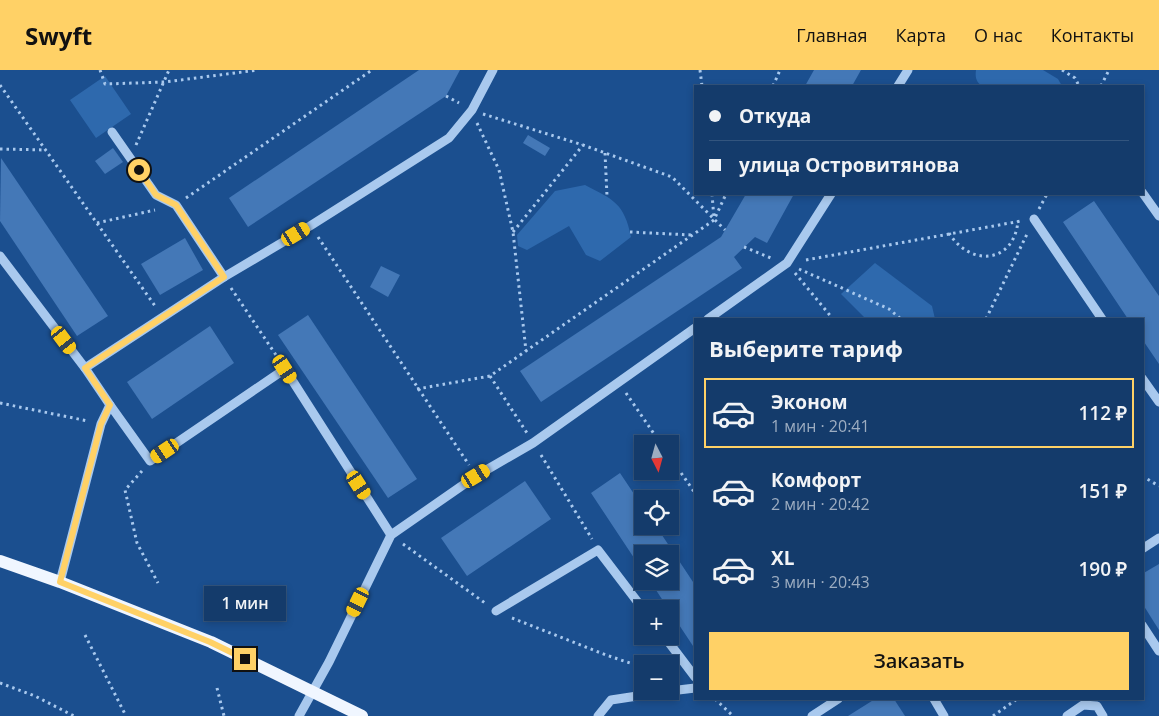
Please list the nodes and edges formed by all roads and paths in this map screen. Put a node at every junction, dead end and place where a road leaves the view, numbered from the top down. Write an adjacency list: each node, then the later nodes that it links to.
1 (100, 70): 11 (path)
2 (169, 70): 11 (path)
3 (258, 70): 11 (path)
4 (372, 70): 31 (path)
5 (493, 70): 19 (lane)
6 (700, 70): 13 (path)
7 (780, 70): 14 (path)
8 (908, 70): 15 (lane)
9 (1062, 70): 16 (path)
10 (1109, 70): 17 (path)
11 (165, 82): 25 (path)
12 (0, 85): 23 (path)
13 (702, 85)
14 (773, 85)
15 (899, 85)
16 (1078, 85)
17 (1102, 85)
18 (446, 96): 19 (path)
19 (472, 110): 21 (path); 37 (lane); 39 (path)
20 (112, 132): 25 (lane)
21 (583, 145): 24 (path); 39 (path)
22 (0, 149): 23 (path)
23 (46, 150): 36 (path)
24 (605, 154): 30 (path); 34 (path)
25 (130, 158): 31 (lane)
26 (712, 195): 34 (path)
27 (726, 195): 34 (path)
28 (829, 195): 45 (lane)
29 (1144, 195): 32 (lane)
30 (607, 196)
31 (176, 205): 36 (path); 46 (lane)
32 (1159, 216)
33 (1034, 219): 35 (path); 51 (path); 52 (lane)
34 (714, 220): 38 (path); 42 (path)
35 (1018, 221): 41 (path); 41 (path)
36 (97, 223): 47 (path)
37 (310, 226): 46 (lane); 60 (path)
38 (726, 230)
39 (513, 232): 54 (path)
40 (630, 232): 42 (path)
41 (949, 232): 45 (path)
42 (692, 235): 54 (path)
43 (744, 248): 45 (path)
44 (0, 256): 55 (lane)
45 (787, 263): 48 (lane); 49 (path); 50 (path)
46 (224, 277): 47 (lane); 56 (path)
47 (162, 317): 55 (lane)
48 (709, 318)
49 (832, 318)
50 (900, 318)
51 (986, 318)
52 (1101, 318)
53 (694, 329): 59 (lane)
54 (526, 350): 57 (path)
55 (85, 368): 63 (lane)
56 (285, 369): 67 (lane); 73 (lane)
57 (490, 376): 60 (path); 66 (path)
58 (1144, 381): 61 (lane)
59 (618, 382): 65 (path); 66 (lane)
60 (417, 389): 69 (path)
61 (1159, 402)
62 (0, 403): 64 (path)
63 (110, 405): 64 (lane); 67 (lane)
64 (101, 424): 78 (lane)
65 (655, 435)
66 (533, 443): 69 (lane); 76 (path)
67 (150, 461): 79 (path)
68 (679, 470): 72 (path)
69 (476, 476): 73 (lane)
70 (1144, 477): 71 (path)
71 (1159, 486)
72 (694, 492)
73 (391, 534): 91 (lane)
74 (1159, 538): 75 (lane)
75 (1144, 548)
76 (598, 550): 80 (lane); 81 (lane)
77 (0, 561): 78 (main road)
78 (60, 582): 91 (main road)
79 (158, 583)
80 (636, 600)
81 (496, 611)
82 (1144, 628): 85 (lane)
83 (85, 635): 98 (path)
84 (671, 645): 86 (lane)
85 (1159, 651)
86 (694, 676)
87 (0, 683): 97 (path)
88 (217, 688): 99 (path)
89 (694, 688): 90 (lane)
90 (679, 690)
91 (313, 691): 100 (lane); 101 (main road)
92 (634, 696): 102 (lane)
93 (716, 700): 103 (path)
94 (836, 700): 104 (lane)
95 (935, 700): 105 (lane)
96 (1016, 700): 106 (path)
97 (74, 716)
98 (126, 716)
99 (224, 716)
100 (299, 716)
101 (362, 716)
102 (598, 716)
103 (733, 716)
104 (812, 716)
105 (944, 716)
106 (993, 716)
107 (1067, 716): 108 (lane)
108 (1103, 716)

